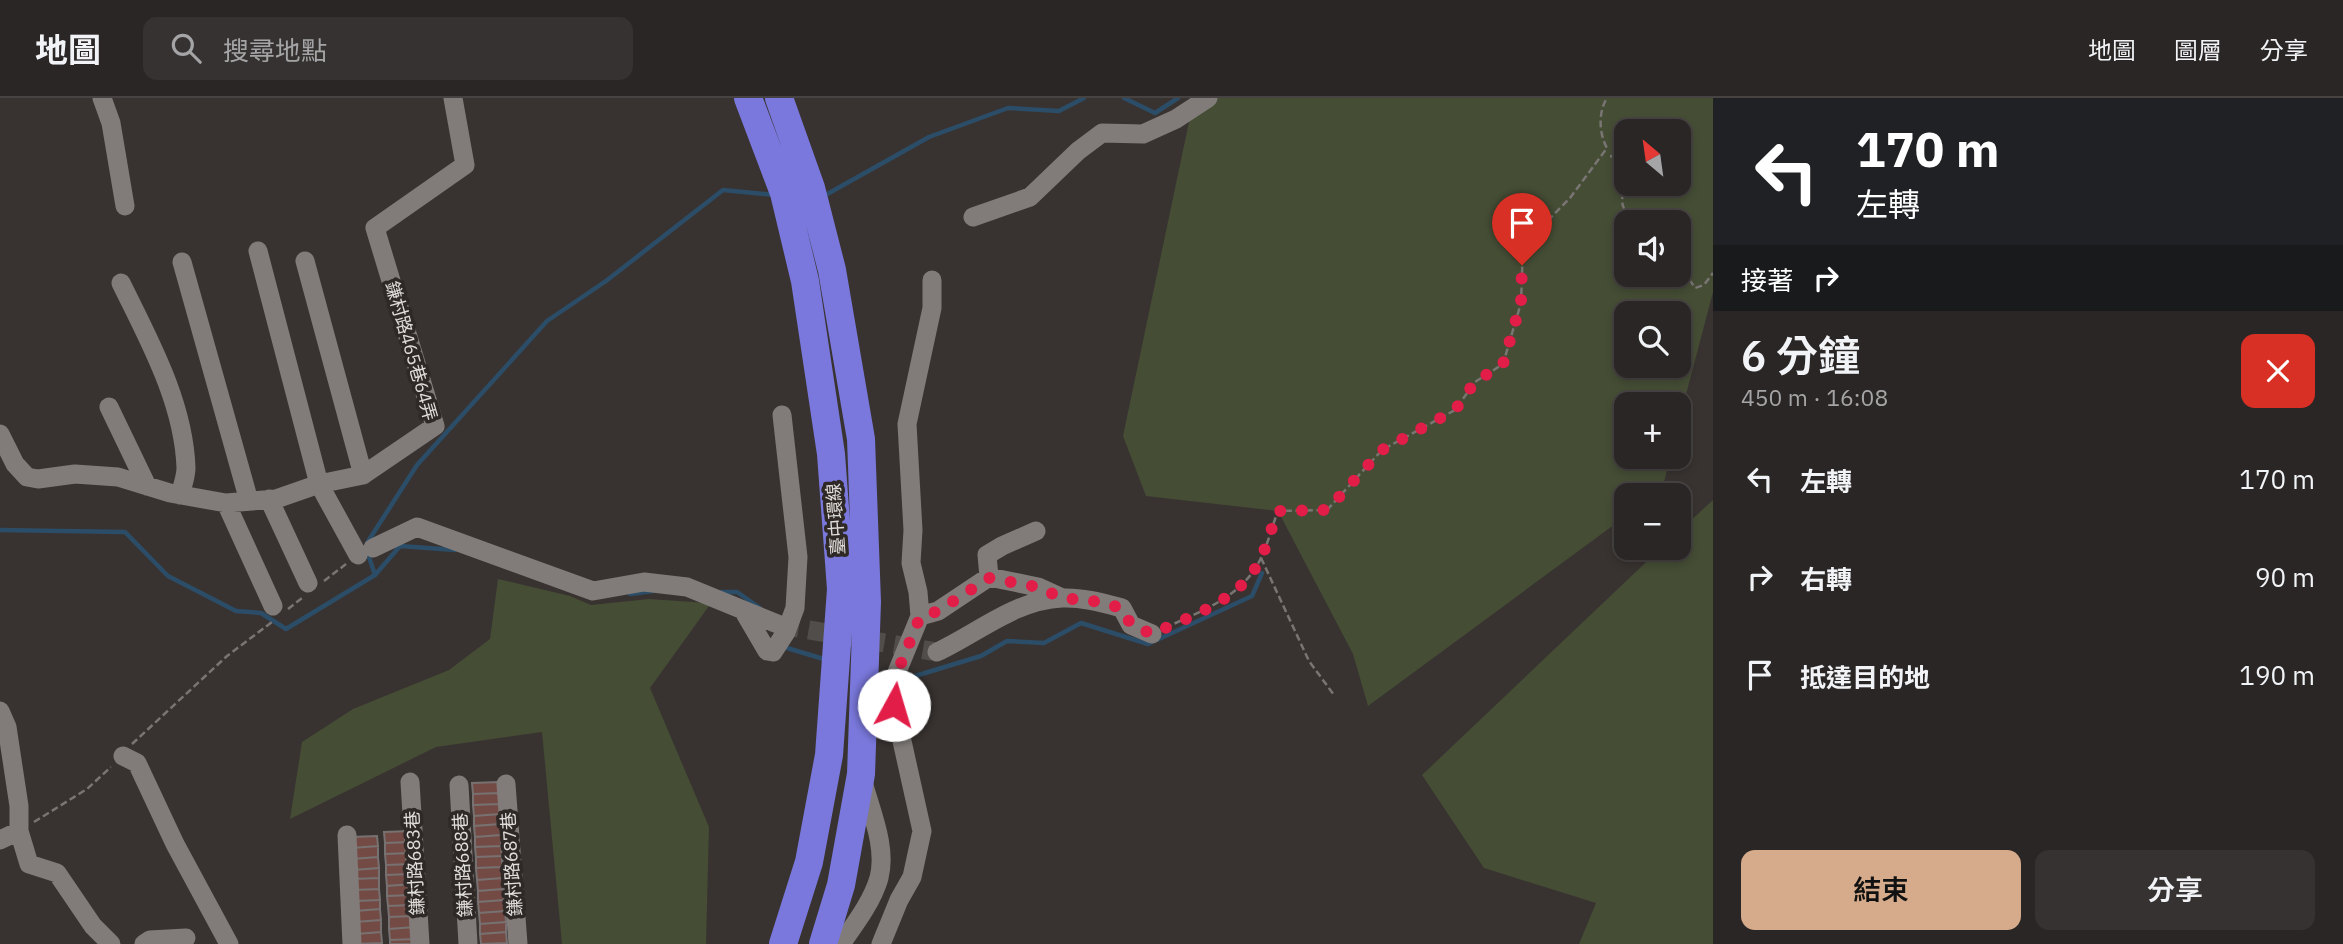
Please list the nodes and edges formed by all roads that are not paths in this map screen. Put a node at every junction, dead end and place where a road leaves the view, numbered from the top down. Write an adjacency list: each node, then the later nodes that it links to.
1 (102, 98): 6 (lane)
2 (453, 98): 16 (lane, 鎌村路465巷64弄)
3 (748, 98): 50 (highway, 臺中環線)
4 (779, 98): 35 (highway, 臺中環線)
5 (1208, 98): 7 (lane)
6 (125, 206)
7 (973, 217)
8 (258, 251): 17 (lane)
9 (305, 261): 16 (lane)
10 (181, 262): 21 (lane)
11 (932, 280): 29 (lane)
12 (121, 284): 19 (lane)
13 (109, 407): 18 (lane)
14 (782, 415): 27 (lane)
15 (0, 434): 18 (lane, 鎌村路465巷64弄)
16 (363, 475): 17 (lane, 鎌村路465巷64弄)
17 (319, 484): 20 (lane, 鎌村路465巷64弄); 27 (lane)
18 (147, 486): 19 (lane, 鎌村路465巷64弄)
19 (180, 495): 22 (lane, 鎌村路465巷64弄)
20 (269, 499): 21 (lane, 鎌村路465巷64弄); 25 (lane)
21 (248, 501): 22 (lane, 鎌村路465巷64弄)
22 (226, 503): 28 (lane)
23 (1036, 531): 24 (lane)
24 (989, 578): 26 (lane); 29 (lane)
25 (308, 583)
26 (1062, 598): 31 (lane); 32 (lane)
27 (743, 610): 30 (lane)
28 (270, 615)
29 (920, 617): 53 (lane)
30 (780, 625)
31 (1152, 634)
32 (937, 652)
33 (2, 723): 39 (lane)
34 (123, 756): 45 (lane)
35 (861, 774): 51 (highway, 臺中環線); 52 (lane)
36 (410, 782): 47 (lane, 鎌村路683巷)
37 (506, 784): 49 (lane, 鎌村路687巷)
38 (459, 785): 48 (lane, 鎌村路688巷)
39 (19, 831): 41 (lane); 43 (lane)
40 (347, 835): 46 (lane)
41 (0, 840)
42 (186, 938): 44 (lane)
43 (111, 944)
44 (144, 944)
45 (229, 944)
46 (352, 944)
47 (420, 944)
48 (468, 944)
49 (518, 944)
50 (783, 944)
51 (823, 944)
52 (841, 944)
53 (881, 944)

